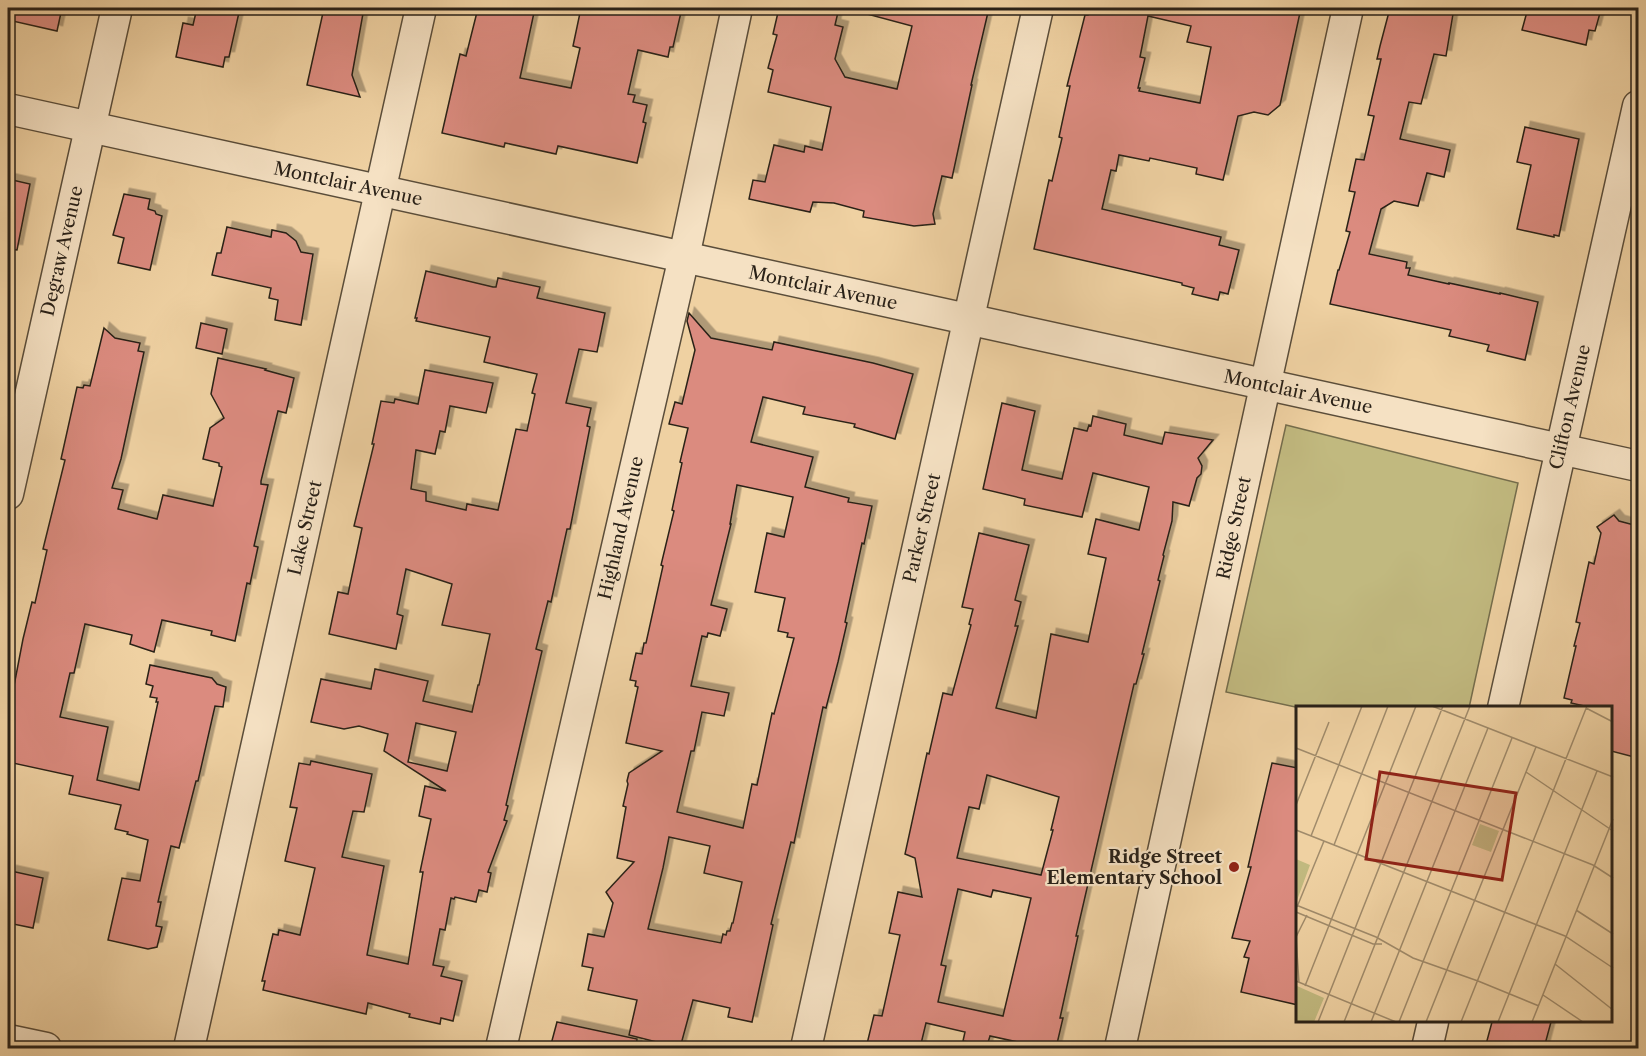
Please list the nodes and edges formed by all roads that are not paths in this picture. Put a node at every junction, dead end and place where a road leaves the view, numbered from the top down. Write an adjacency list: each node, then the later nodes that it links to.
1 (117, 8): 8 (street, Degraw Avenue)
2 (421, 8): 9 (street, Lake Street)
3 (737, 8): 10 (street, Highland Avenue)
4 (1038, 8): 11 (street, Parker Street)
5 (1348, 8): 12 (street, Ridge Street)
6 (1638, 106): 13 (street, Clifton Avenue)
7 (8, 110): 8 (street, Montclair Avenue)
8 (90, 128): 9 (street, Montclair Avenue); 15 (street, Degraw Avenue)
9 (380, 191): 10 (street, Montclair Avenue); 20 (street, Lake Street)
10 (684, 257): 11 (street, Montclair Avenue); 21 (street, Highland Avenue)
11 (968, 320): 12 (street, Montclair Avenue); 22 (street, Parker Street)
12 (1266, 385): 13 (street, Montclair Avenue); 23 (street, Ridge Street)
13 (1560, 449): 14 (street, Montclair Avenue); 16 (street, Clifton Avenue)
14 (1638, 466)
15 (8, 494)
16 (1503, 706)
17 (1433, 1023): 24 (street)
18 (8, 1040): 19 (street)
19 (46, 1048)
20 (189, 1048)
21 (501, 1048)
22 (806, 1048)
23 (1120, 1048)
24 (1427, 1048)

